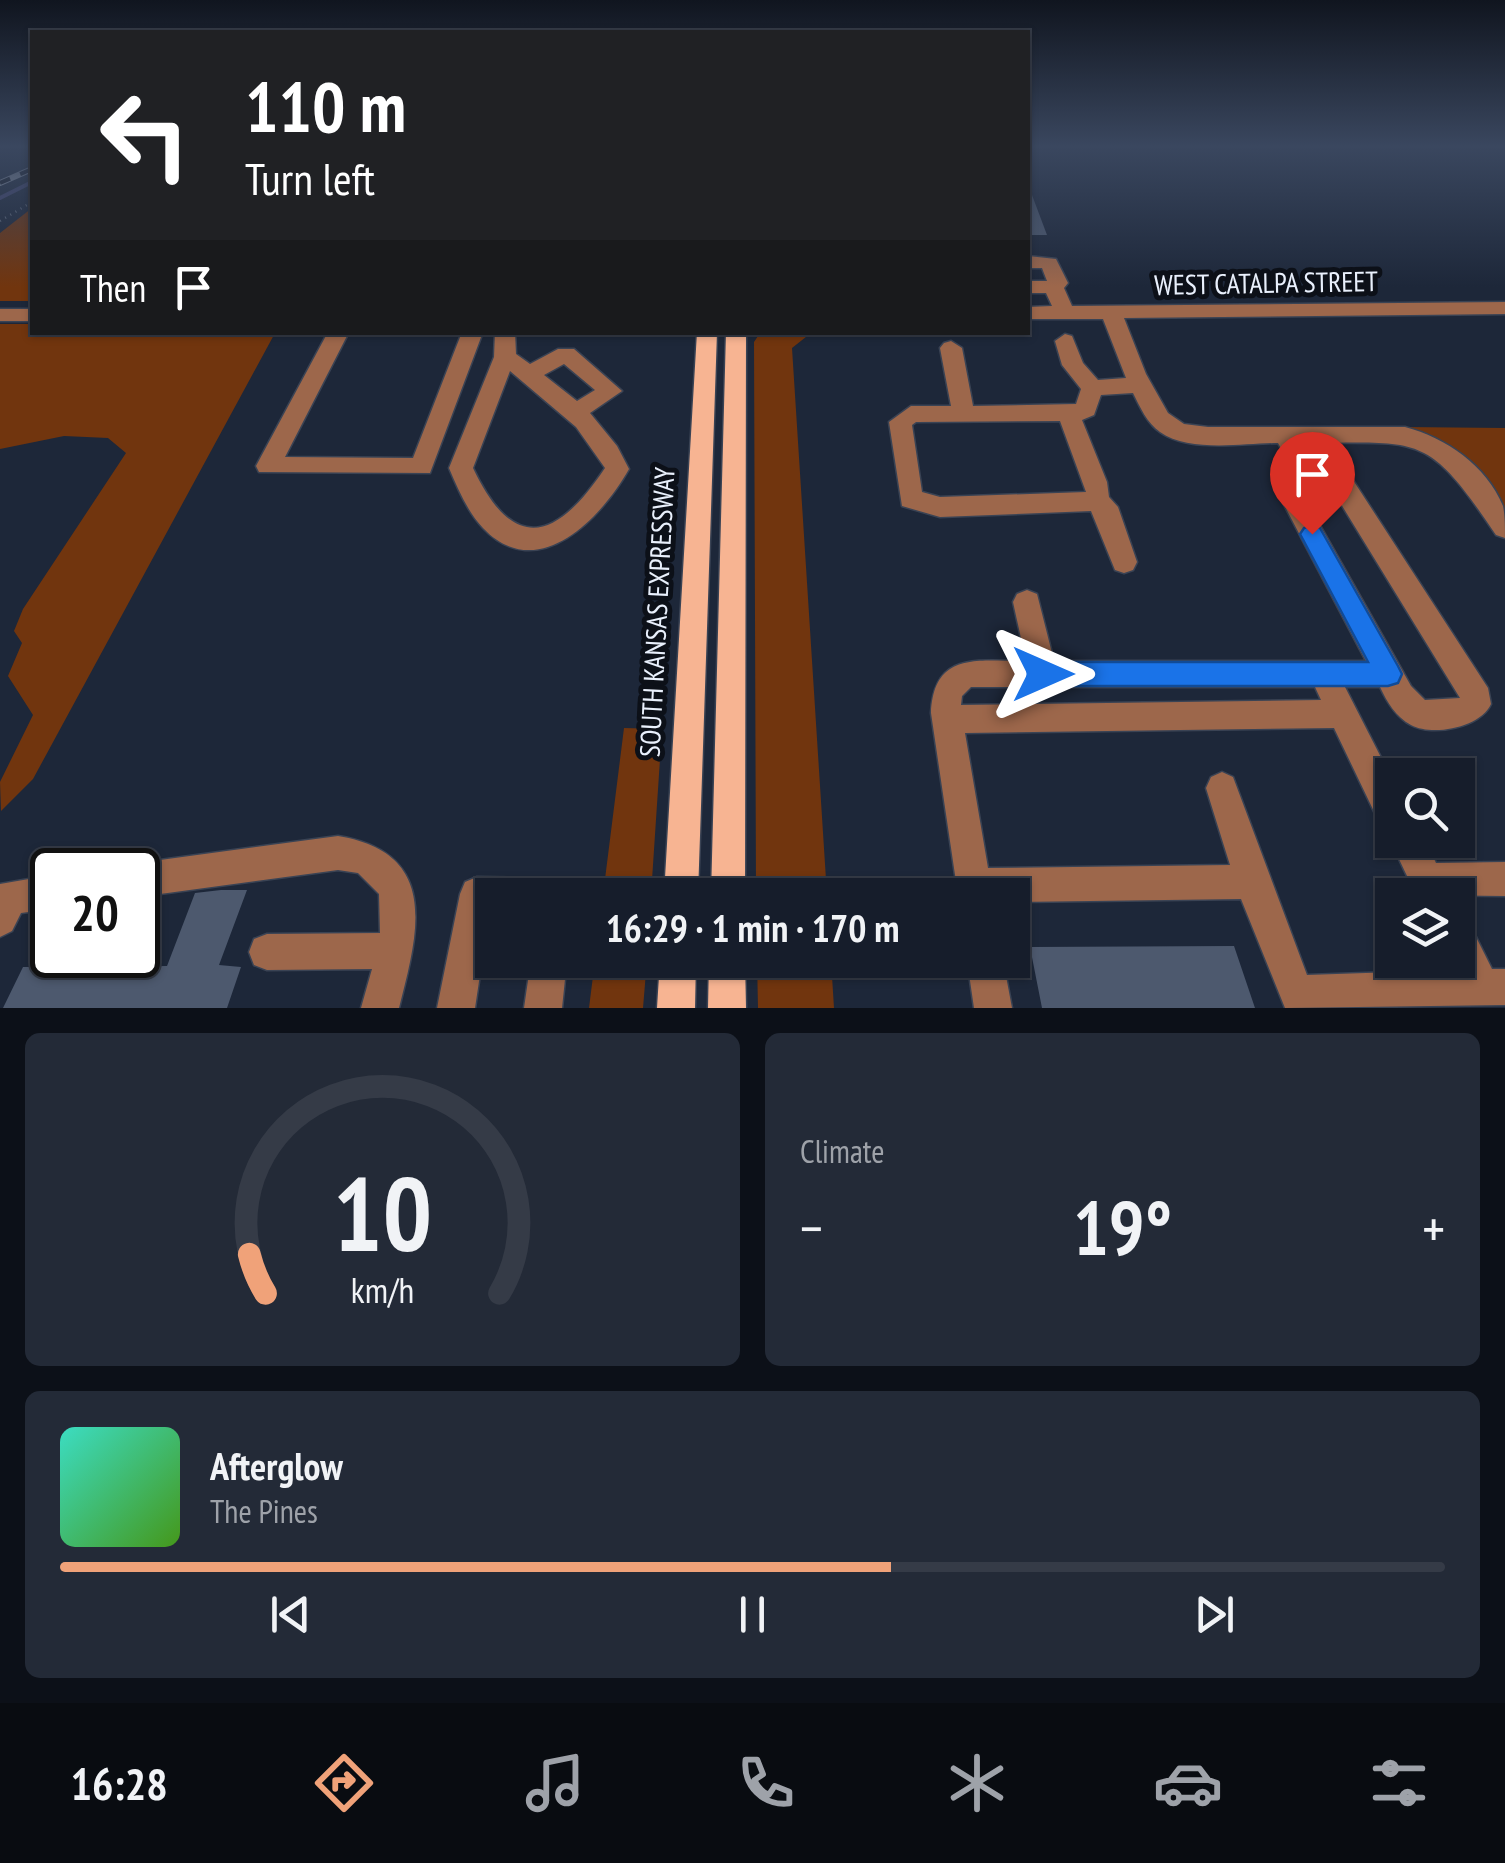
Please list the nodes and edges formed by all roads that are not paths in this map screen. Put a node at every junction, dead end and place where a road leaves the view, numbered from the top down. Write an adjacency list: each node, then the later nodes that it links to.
1 (1030, 262): 2 (street)
2 (1053, 286): 3 (street); 6 (street)
3 (1030, 287)
4 (1505, 308): 7 (street, WEST CATALPA STREET)
5 (1030, 312): 6 (street, WEST CATALPA STREET)
6 (1064, 312): 7 (street, WEST CATALPA STREET)
7 (1110, 312): 18 (street)
8 (0, 315): 9 (street)
9 (30, 315)
10 (337, 335): 11 (street)
11 (473, 335)
12 (708, 335): 38 (main road, SOUTH KANSAS EXPRESSWAY)
13 (736, 335): 39 (main road)
14 (1065, 341): 19 (street)
15 (505, 345): 17 (street); 20 (street)
16 (950, 348): 23 (street)
17 (533, 379): 20 (street); 21 (street); 21 (street)
18 (1143, 385): 19 (street); 24 (street)
19 (1092, 388): 22 (street)
20 (491, 391): 21 (street)
21 (573, 413)
22 (1068, 414): 23 (street); 26 (street)
23 (964, 415): 26 (street)
24 (1284, 435): 25 (street); 27 (street)
25 (1301, 470): 32 (street); 32 (street)
26 (1094, 501): 28 (street)
27 (1505, 528)
28 (1124, 562)
29 (1027, 602): 30 (street)
30 (1043, 674): 31 (street); 34 (street)
31 (1323, 674): 32 (street); 33 (street)
32 (1388, 674)
33 (1343, 714): 34 (street); 35 (street)
34 (947, 719): 40 (street)
35 (1375, 778)
36 (1222, 788): 42 (street)
37 (160, 877): 48 (street)
38 (682, 878)
39 (728, 878)
40 (972, 878)
41 (1505, 879): 43 (street)
42 (1252, 882): 44 (street); 56 (street)
43 (1475, 883)
44 (1030, 888)
45 (30, 895): 47 (street)
46 (475, 905): 58 (street)
47 (0, 920)
48 (393, 951): 49 (street); 57 (street)
49 (266, 952)
50 (1475, 963): 55 (street)
51 (547, 978): 59 (street)
52 (677, 978): 60 (main road)
53 (727, 978): 61 (main road)
54 (989, 978): 62 (street)
55 (1494, 988): 56 (street)
56 (1299, 1001)
57 (380, 1008)
58 (456, 1008)
59 (543, 1008)
60 (676, 1008)
61 (726, 1008)
62 (993, 1008)

